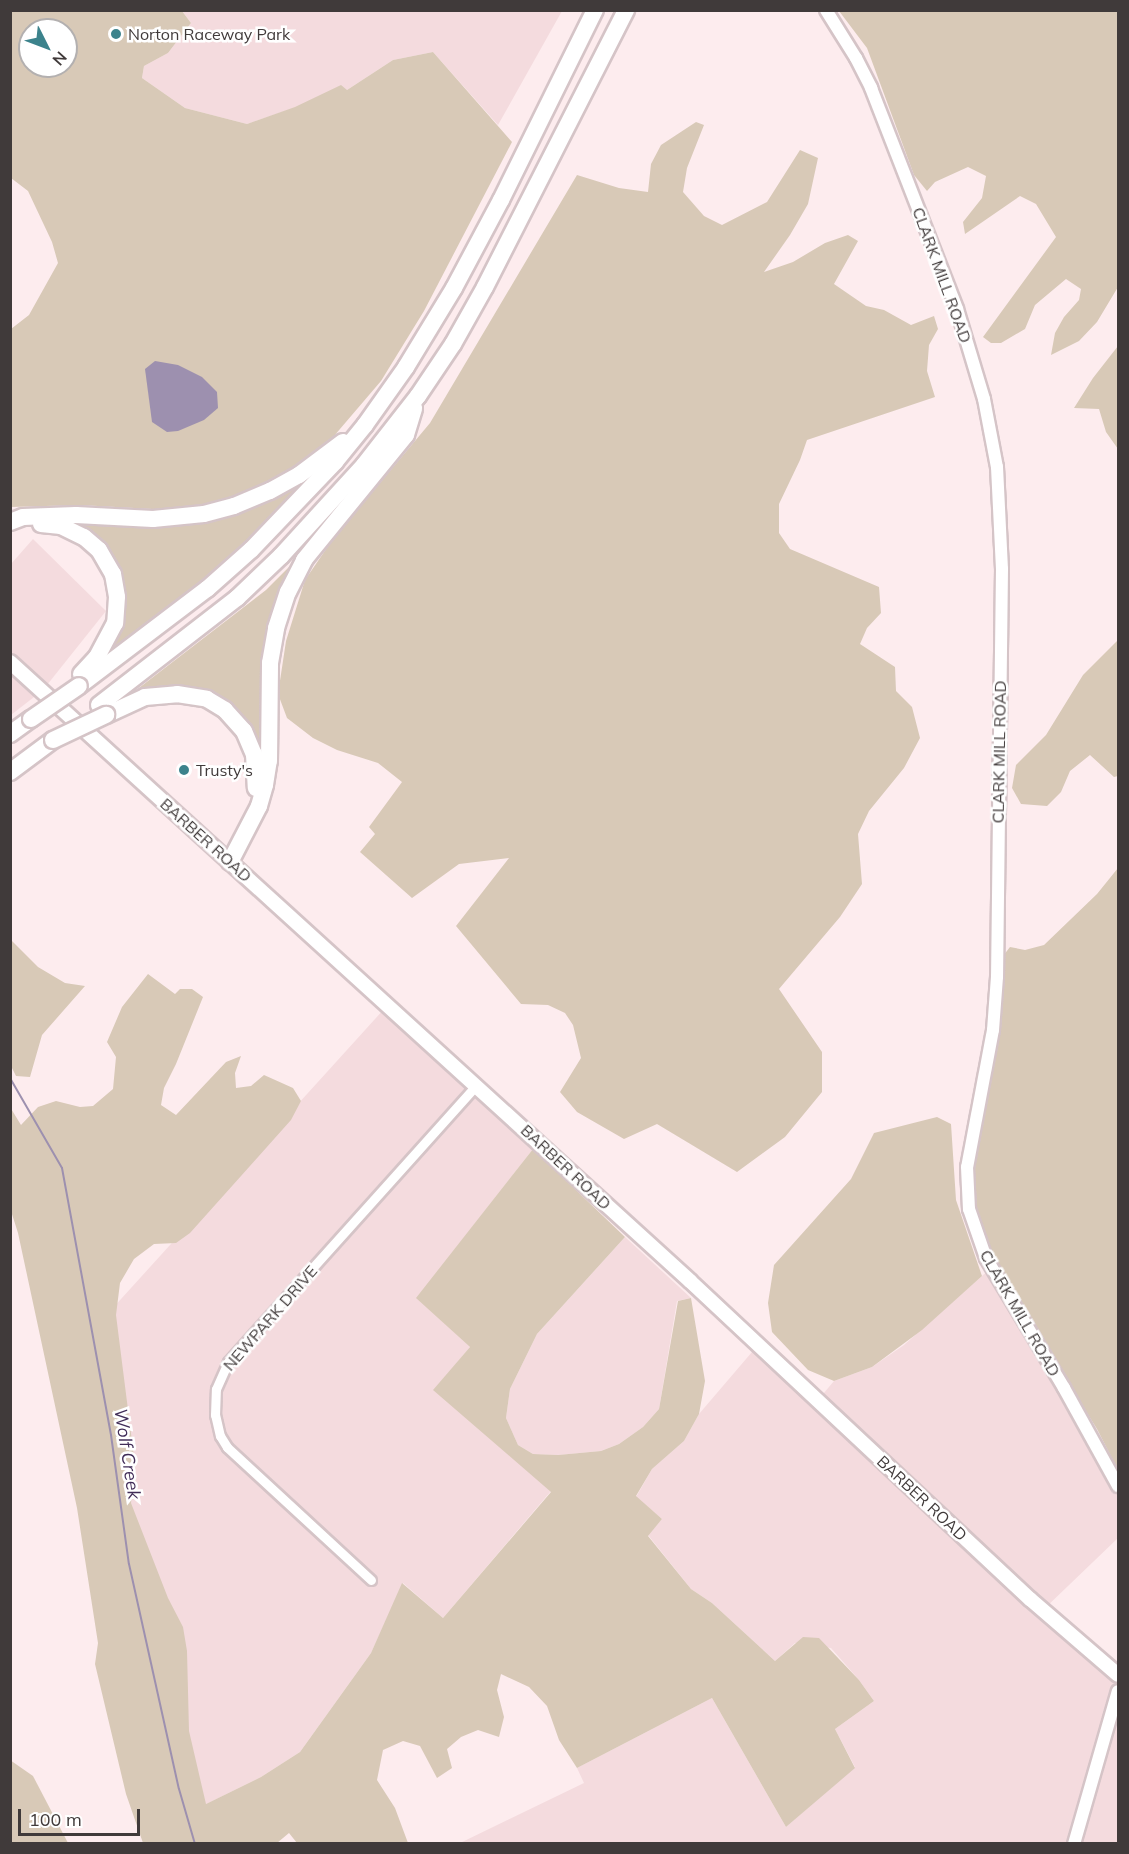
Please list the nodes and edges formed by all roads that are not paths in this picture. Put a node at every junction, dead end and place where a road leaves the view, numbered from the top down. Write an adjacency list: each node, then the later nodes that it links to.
1 (595, 10): 5 (highway)
2 (626, 10): 4 (highway)
3 (826, 10): 15 (street, CLARK MILL ROAD)
4 (418, 396): 10 (highway); 13 (highway)
5 (374, 413): 6 (highway); 9 (highway)
6 (10, 522)
7 (10, 529): 9 (highway)
8 (10, 663): 13 (main road, BARBER ROAD)
9 (77, 684): 11 (highway, bridge)
10 (103, 710): 12 (highway, bridge); 13 (highway)
11 (10, 734)
12 (10, 772)
13 (226, 859): 14 (main road, BARBER ROAD)
14 (476, 1086): 16 (street, NEWPARK DRIVE); 17 (main road, BARBER ROAD)
15 (1119, 1486)
16 (371, 1580)
17 (1119, 1675)
18 (1119, 1691): 19 (street)
19 (1074, 1844)

